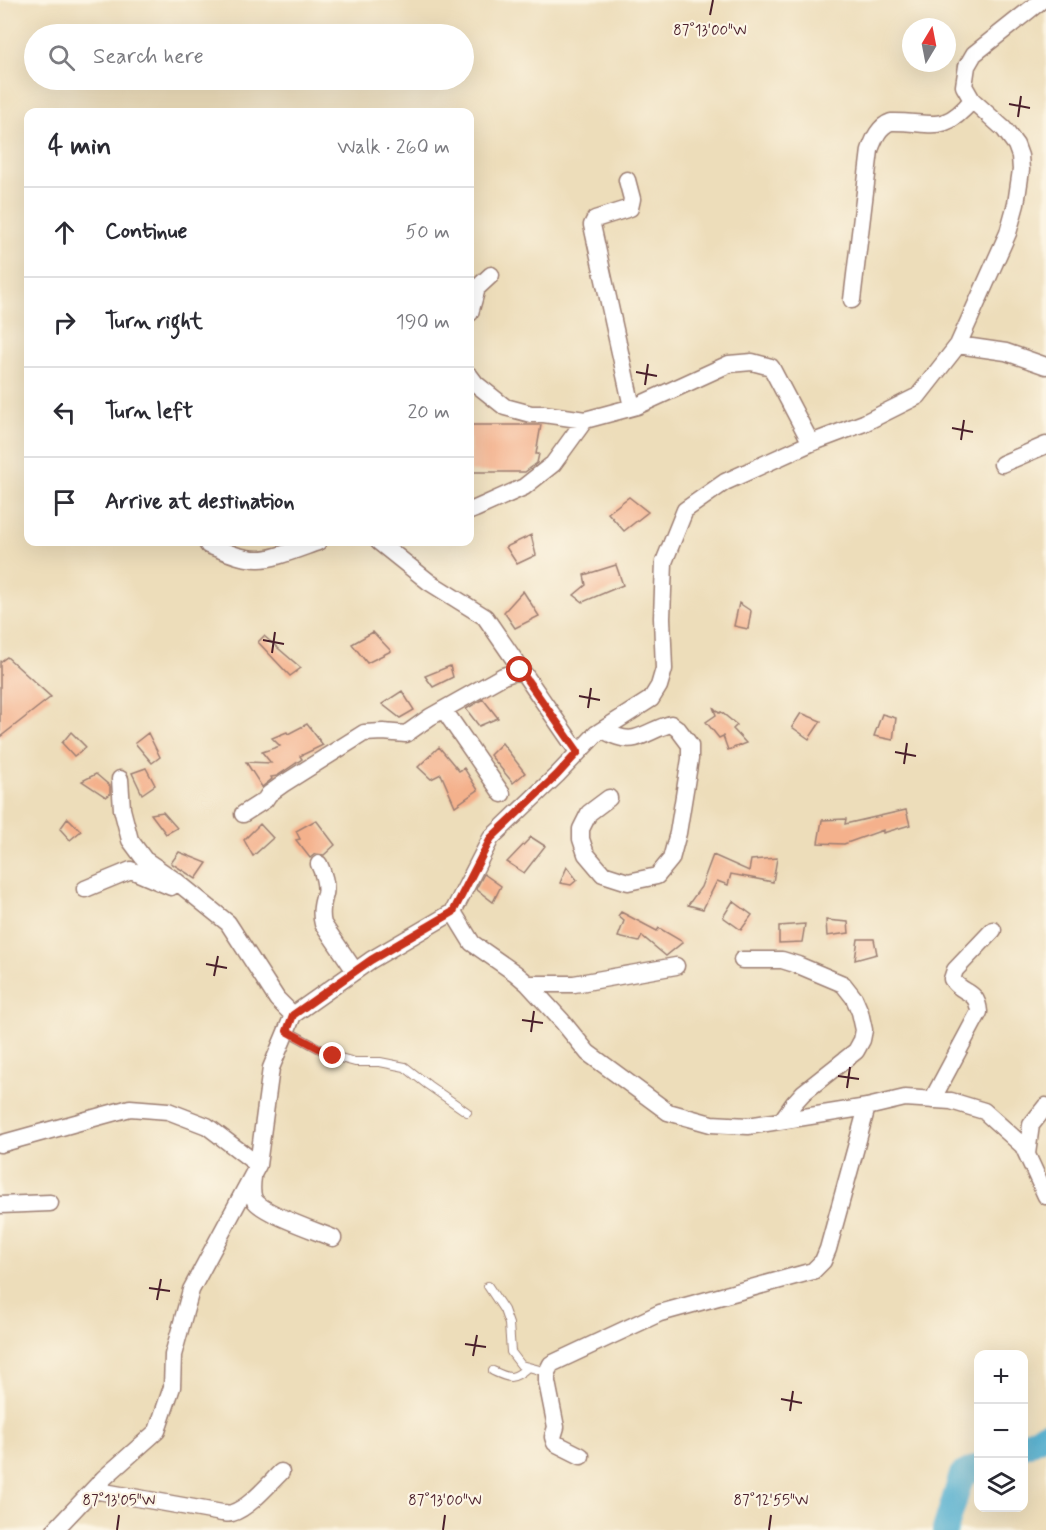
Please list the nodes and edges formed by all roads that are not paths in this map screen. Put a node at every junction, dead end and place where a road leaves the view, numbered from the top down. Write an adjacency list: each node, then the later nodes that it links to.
1 (1042, 0): 2 (street)
2 (972, 100): 6 (street); 7 (street)
3 (627, 180): 10 (street)
4 (491, 276): 5 (street)
5 (474, 299)
6 (852, 300)
7 (958, 345): 8 (street); 12 (street)
8 (1046, 366)
9 (474, 381): 11 (street)
10 (632, 407): 11 (street); 12 (street)
11 (585, 420): 15 (street)
12 (811, 443): 21 (street)
13 (1046, 445): 14 (street)
14 (1002, 464)
15 (474, 509)
16 (211, 546): 17 (street)
17 (306, 546)
18 (384, 546): 19 (street)
19 (520, 670): 20 (street); 22 (street)
20 (444, 710): 24 (street); 26 (street)
21 (603, 730): 22 (street); 25 (street)
22 (578, 752): 30 (street)
23 (120, 779): 29 (street)
24 (502, 794)
25 (609, 798)
26 (243, 814)
27 (319, 864): 34 (street)
28 (86, 889): 29 (street)
29 (199, 900): 36 (street)
30 (453, 912): 34 (street); 35 (street)
31 (993, 930): 38 (street)
32 (742, 960): 42 (street)
33 (676, 966): 35 (street)
34 (355, 971): 36 (street)
35 (528, 984): 42 (street)
36 (293, 1015): 37 (street)
37 (287, 1031): 41 (lane); 45 (street)
38 (932, 1100): 40 (street); 44 (street)
39 (1046, 1106): 44 (street)
40 (867, 1107): 42 (street); 53 (street)
41 (467, 1112)
42 (782, 1120)
43 (0, 1144): 45 (street)
44 (1027, 1154): 46 (street)
45 (256, 1171): 49 (street); 56 (street)
46 (1046, 1196)
47 (50, 1203): 48 (street)
48 (0, 1205)
49 (333, 1238)
50 (488, 1286): 51 (lane)
51 (528, 1367): 52 (lane); 53 (lane)
52 (493, 1371)
53 (547, 1372): 54 (street)
54 (581, 1456)
55 (281, 1472): 56 (street)
56 (93, 1490): 57 (street)
57 (55, 1530)

